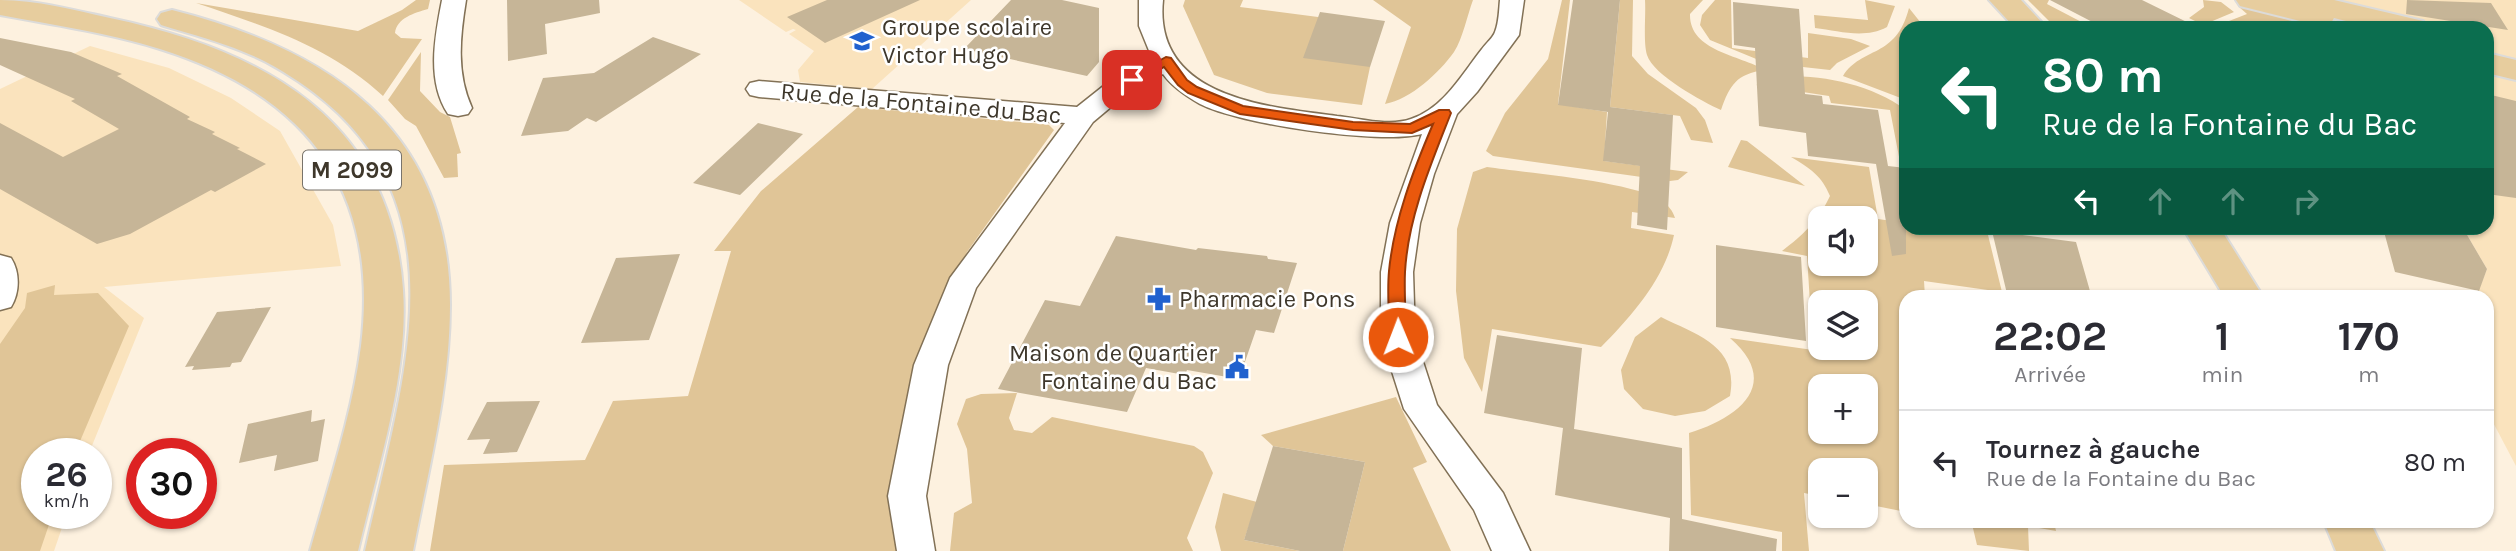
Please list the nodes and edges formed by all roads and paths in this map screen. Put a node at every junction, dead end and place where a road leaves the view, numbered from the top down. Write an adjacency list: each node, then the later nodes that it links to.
1 (82, 0): 27 (main road, M 2099)
2 (454, 0): 18 (street)
3 (1151, 0): 14 (street)
4 (1512, 0): 19 (street)
5 (2004, 0): 9 (main road)
6 (2251, 0): 10 (main road)
7 (2297, 0): 11 (main road)
8 (11, 4): 26 (main road, M 2099)
9 (2025, 21)
10 (2329, 21)
11 (2384, 21)
12 (2494, 48): 13 (main road)
13 (2516, 53)
14 (1166, 61): 19 (street); 20 (street, Rue de la Fontaine du Bac)
15 (2494, 65): 16 (main road)
16 (2516, 70)
17 (759, 89): 20 (street, Rue de la Fontaine du Bac)
18 (458, 107)
19 (1444, 113): 29 (street)
20 (1083, 116): 28 (street, Rue de la Fontaine du Bac)
21 (2206, 235): 23 (main road)
22 (0, 265): 24 (street)
23 (2240, 290)
24 (0, 299)
25 (2350, 528): 30 (main road)
26 (334, 551)
27 (389, 551)
28 (916, 551)
29 (1511, 551)
30 (2360, 551)

